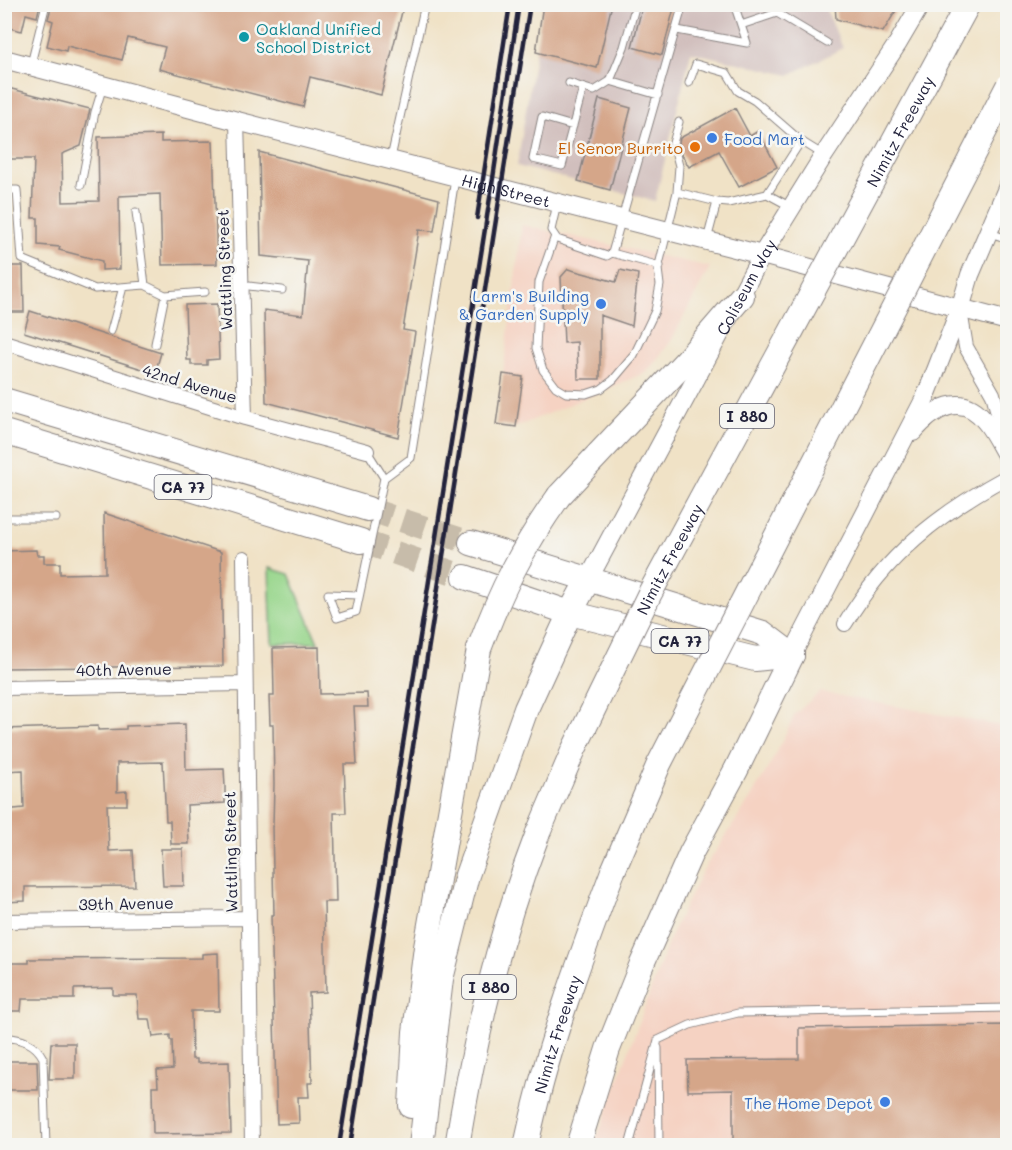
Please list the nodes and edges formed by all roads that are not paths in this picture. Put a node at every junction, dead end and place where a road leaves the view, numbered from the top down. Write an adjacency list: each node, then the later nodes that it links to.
1 (46, 4): 14 (lane)
2 (424, 4): 27 (lane)
3 (636, 4): 15 (lane)
4 (683, 4): 11 (lane)
5 (734, 4): 10 (lane)
6 (773, 4): 9 (lane)
7 (921, 4): 26 (main road, Coliseum Way)
8 (968, 4): 91 (highway, Nimitz Freeway / I 880, bridge)
9 (777, 13): 10 (lane); 12 (lane)
10 (741, 25): 11 (lane)
11 (677, 30): 21 (lane)
12 (827, 43)
13 (4, 59): 14 (main road, High Street)
14 (31, 66): 18 (main road, High Street)
15 (610, 81): 20 (lane); 21 (lane)
16 (569, 83): 20 (lane)
17 (688, 83): 25 (lane)
18 (103, 86): 22 (main road, High Street); 29 (lane)
19 (1008, 86): 92 (highway, Nimitz Freeway, bridge)
20 (583, 88): 24 (lane)
21 (658, 95): 38 (lane)
22 (237, 121): 27 (main road, High Street); 48 (street, Wattling Street)
23 (679, 122): 32 (lane)
24 (573, 126): 24 (lane)
25 (801, 141): 26 (lane); 33 (lane)
26 (824, 155): 36 (main road, Coliseum Way)
27 (391, 161): 28 (main road, High Street)
28 (455, 177): 34 (main road, High Street); 67 (lane)
29 (81, 185)
30 (1008, 186): 40 (main road)
31 (4, 190): 49 (lane)
32 (677, 192): 35 (lane); 39 (lane)
33 (767, 194): 35 (lane); 36 (lane)
34 (558, 202): 38 (main road, High Street); 41 (lane)
35 (717, 202): 43 (lane)
36 (792, 207): 45 (main road, Coliseum Way)
37 (136, 212): 47 (lane)
38 (621, 219): 39 (main road, High Street); 44 (lane)
39 (667, 230): 43 (main road, High Street); 46 (lane)
40 (987, 232): 42 (lane); 54 (main road)
41 (555, 236): 44 (lane); 46 (lane)
42 (1008, 239)
43 (707, 241): 45 (main road, High Street)
44 (612, 253): 46 (lane)
45 (762, 255): 53 (main road, Coliseum Way); 54 (main road, High Street)
46 (660, 266)
47 (145, 285): 49 (lane); 52 (lane)
48 (241, 285): 50 (lane); 60 (street, Wattling Street)
49 (123, 286): 56 (lane)
50 (282, 290)
51 (205, 292): 52 (lane)
52 (165, 295): 58 (lane)
53 (742, 296): 75 (main road, Coliseum Way); 89 (highway, bridge)
54 (960, 309): 55 (main road, High Street); 62 (street); 64 (main road)
55 (1008, 321)
56 (111, 331)
57 (4, 342): 60 (street, 42nd Avenue)
58 (155, 344)
59 (10, 401): 68 (highway, CA 77)
60 (245, 418): 63 (street, 42nd Avenue)
61 (6, 432): 71 (highway, CA 77)
62 (1008, 450)
63 (367, 451): 67 (lane)
64 (896, 452): 65 (main road); 79 (main road)
65 (1008, 458)
66 (1008, 476): 78 (street)
67 (384, 478): 76 (lane)
68 (368, 509)
69 (4, 518): 70 (lane)
70 (56, 518)
71 (361, 542)
72 (471, 543): 75 (highway, CA 77)
73 (244, 558): 80 (street, Wattling Street)
74 (465, 578): 77 (highway, CA 77)
75 (588, 580): 77 (highway); 79 (highway, CA 77)
76 (359, 595): 76 (lane)
77 (570, 613): 79 (highway, CA 77); 90 (highway)
78 (845, 624)
79 (792, 655): 93 (highway)
80 (244, 684): 81 (street, 40th Avenue); 82 (street, Wattling Street)
81 (4, 688)
82 (248, 918): 83 (street, 39th Avenue); 88 (street, Wattling Street)
83 (4, 921)
84 (1008, 1008): 86 (lane)
85 (4, 1037): 87 (lane)
86 (658, 1040): 94 (lane); 95 (lane)
87 (46, 1146)
88 (252, 1146)
89 (408, 1146)
90 (421, 1146)
91 (457, 1146)
92 (526, 1146)
93 (579, 1146)
94 (630, 1146)
95 (659, 1146)

